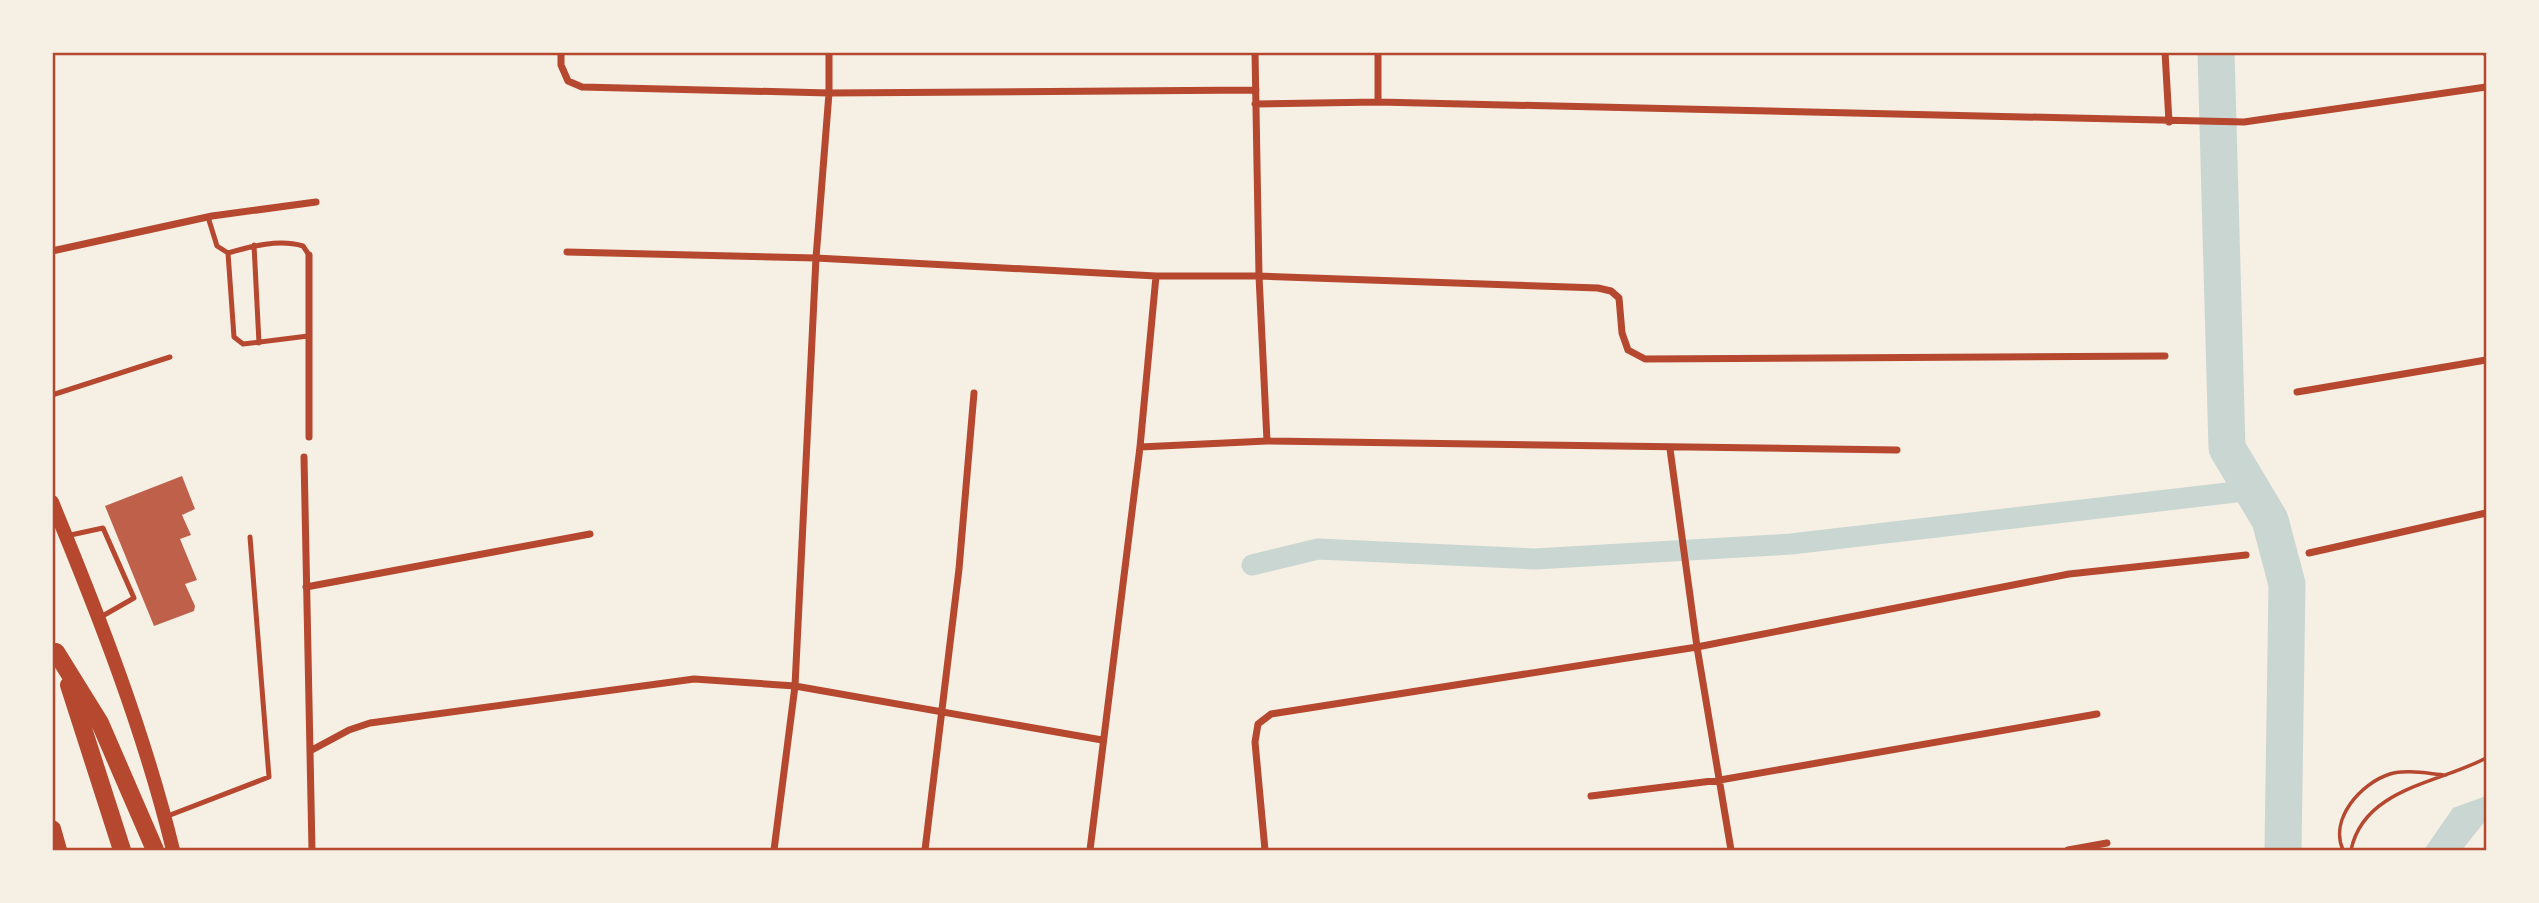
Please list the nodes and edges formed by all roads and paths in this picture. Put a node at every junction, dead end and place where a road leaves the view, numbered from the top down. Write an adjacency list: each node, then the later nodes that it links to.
1 (561, 52): 8 (street)
2 (829, 52): 8 (street)
3 (1255, 52): 7 (street)
4 (1378, 52): 9 (street)
5 (2165, 52): 11 (street)
6 (2487, 87): 11 (street)
7 (1256, 90): 8 (street); 10 (street)
8 (829, 93): 19 (street)
9 (1378, 102): 10 (street); 11 (street)
10 (1255, 103): 20 (street)
11 (2169, 122)
12 (316, 202): 13 (street)
13 (208, 217): 15 (street); 17 (lane)
14 (254, 245): 17 (lane); 18 (lane); 23 (lane)
15 (52, 251)
16 (567, 252): 19 (street)
17 (228, 253): 23 (lane)
18 (309, 255): 22 (street)
19 (816, 258): 21 (street); 47 (street)
20 (1259, 275): 21 (street); 24 (street); 31 (street)
21 (1156, 276): 32 (street)
22 (308, 336): 23 (lane); 30 (street)
23 (259, 343)
24 (2165, 356)
25 (170, 357): 29 (lane)
26 (2487, 360): 27 (street)
27 (2297, 392)
28 (974, 393): 48 (street)
29 (52, 395)
30 (309, 438)
31 (1267, 442): 32 (street); 33 (street)
32 (1140, 447): 50 (street)
33 (1670, 449): 34 (street); 45 (street)
34 (1897, 450)
35 (304, 457): 43 (street)
36 (52, 502): 39 (main road)
37 (2487, 513): 41 (street)
38 (590, 534): 43 (street)
39 (66, 536): 44 (main road); 44 (lane)
40 (250, 537): 56 (lane)
41 (2309, 553)
42 (2246, 555): 45 (street)
43 (306, 587): 51 (street)
44 (99, 618): 56 (main road)
45 (1697, 647): 54 (street); 67 (street)
46 (54, 648): 60 (highway); 61 (highway)
47 (795, 686): 48 (street); 51 (street); 64 (street)
48 (943, 712): 50 (street); 65 (street)
49 (2097, 714): 54 (street)
50 (1102, 740): 66 (street)
51 (310, 751): 63 (street)
52 (2487, 758): 53 (path)
53 (2452, 775): 70 (path); 71 (path)
54 (1720, 780): 55 (street); 68 (street)
55 (1591, 796)
56 (164, 817): 62 (main road)
57 (52, 829): 59 (highway)
58 (2107, 843): 69 (street)
59 (55, 850)
60 (122, 850)
61 (155, 850)
62 (173, 850)
63 (312, 850)
64 (774, 850)
65 (925, 850)
66 (1090, 850)
67 (1265, 850)
68 (1731, 850)
69 (2068, 850)
70 (2343, 850)
71 (2351, 850)

